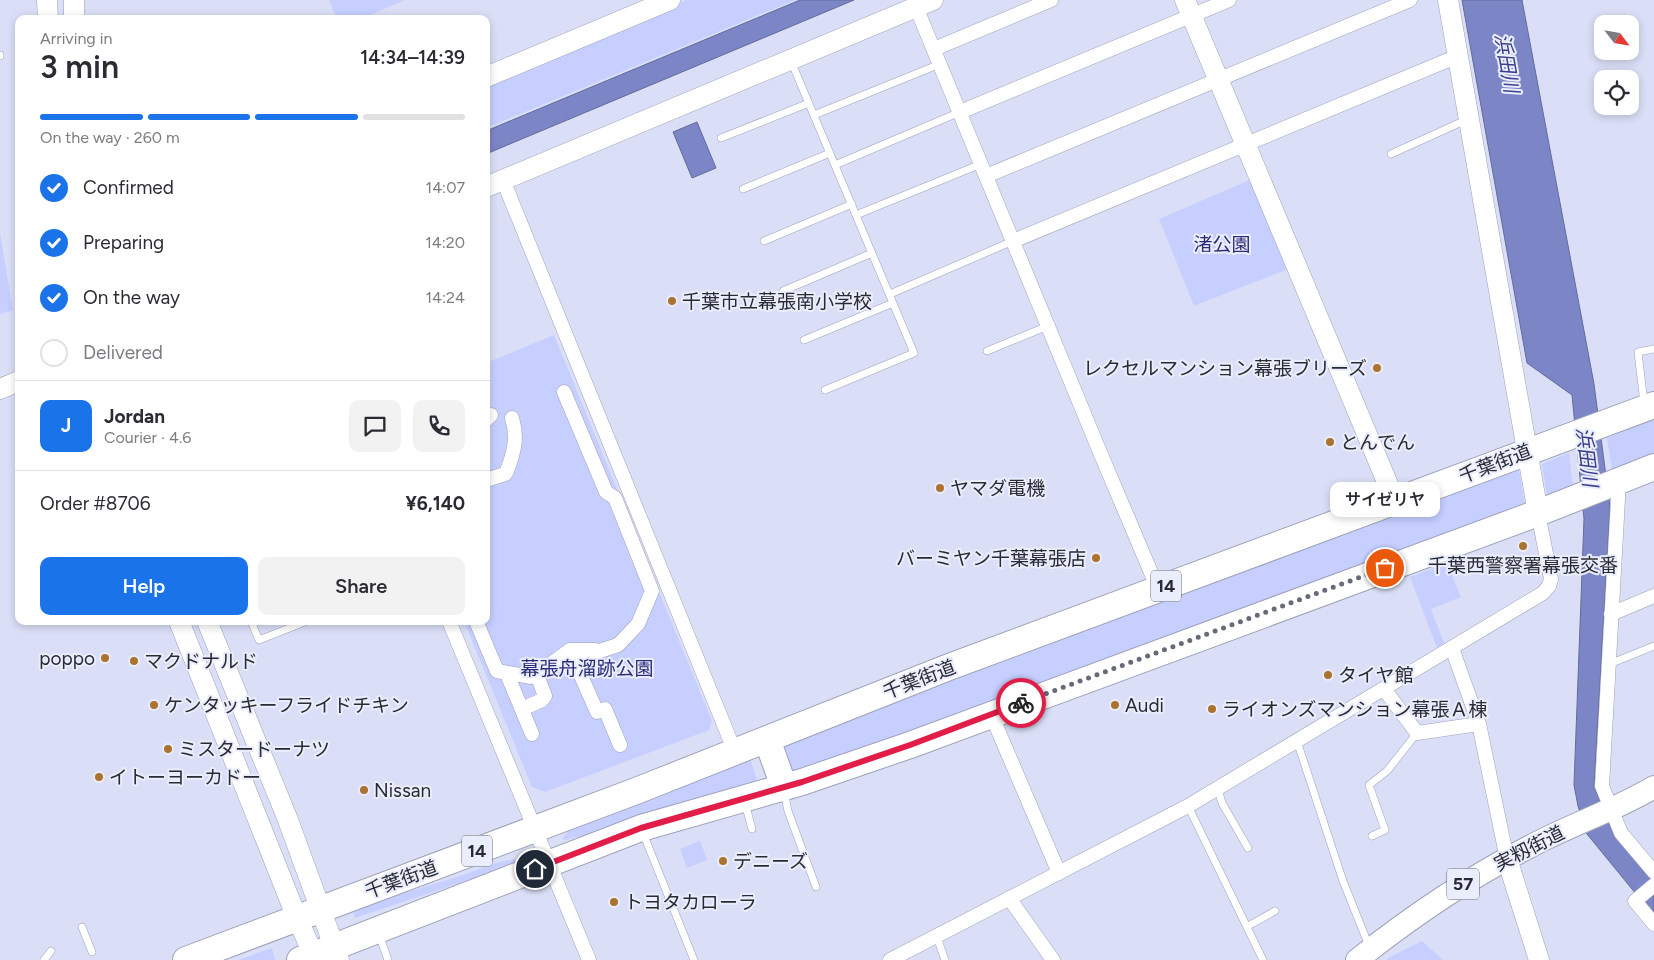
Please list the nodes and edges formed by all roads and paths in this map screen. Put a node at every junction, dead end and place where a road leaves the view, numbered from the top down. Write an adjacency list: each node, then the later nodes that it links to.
1 (47, 0): 10 (street)
2 (74, 0): 11 (street)
3 (670, 0): 16 (street)
4 (1051, 0): 12 (street)
5 (1229, 0): 9 (street)
6 (1410, 0): 17 (street)
7 (1448, 0): 13 (street)
8 (925, 4): 12 (street); 14 (street)
9 (1188, 8): 17 (street); 19 (street)
10 (48, 15)
11 (74, 15)
12 (934, 49): 15 (street)
13 (1458, 56): 21 (street); 23 (street)
14 (791, 61): 18 (lane); 28 (street)
15 (940, 64): 19 (street); 20 (lane)
16 (490, 75)
17 (1218, 80): 23 (street); 27 (street)
18 (809, 103): 20 (lane); 22 (lane)
19 (960, 112): 26 (lane); 27 (street)
20 (814, 115): 24 (lane)
21 (1469, 119): 25 (lane); 48 (street)
22 (721, 138)
23 (1245, 144): 33 (street); 52 (street)
24 (830, 153): 26 (lane); 29 (lane)
25 (1391, 154)
26 (835, 165): 30 (lane)
27 (984, 170): 31 (lane); 33 (street)
28 (495, 183): 79 (street)
29 (743, 190)
30 (852, 204): 31 (lane); 32 (lane)
31 (856, 215): 34 (lane)
32 (764, 241)
33 (1013, 241): 36 (lane); 38 (street)
34 (872, 253): 35 (lane); 36 (lane)
35 (783, 290)
36 (890, 294): 37 (lane)
37 (893, 303): 39 (lane); 44 (lane)
38 (1048, 326): 41 (lane); 54 (street)
39 (804, 340)
40 (1654, 349): 46 (lane)
41 (986, 351)
42 (15, 383): 43 (street)
43 (0, 389)
44 (824, 390)
45 (564, 392): 65 (street)
46 (1650, 407): 48 (highway, 千葉街道 / 14)
47 (512, 418): 50 (street)
48 (1528, 451): 52 (highway, 千葉街道 / 14); 53 (street)
49 (1654, 467): 51 (highway, 千葉街道 / 14)
50 (490, 479)
51 (1616, 482): 53 (highway, 千葉街道 / 14); 56 (street)
52 (1395, 501): 54 (highway, 千葉街道 / 14)
53 (1548, 508): 64 (street); 72 (highway, 千葉街道 / 14)
54 (1158, 589): 76 (highway, 千葉街道 / 14)
55 (1654, 596): 56 (street)
56 (1611, 614): 67 (street)
57 (181, 625): 100 (street)
58 (209, 625): 98 (street)
59 (253, 625): 60 (lane)
60 (297, 625)
61 (451, 625): 87 (street)
62 (478, 625): 69 (street)
63 (1654, 646): 67 (lane)
64 (1452, 648): 70 (street); 73 (street)
65 (603, 651): 66 (street); 68 (street)
66 (574, 660): 68 (street); 78 (street)
67 (1607, 665): 85 (street)
68 (542, 672): 69 (street); 71 (street)
69 (497, 674): 71 (street)
70 (1384, 689): 74 (street); 77 (street)
71 (522, 709): 75 (street)
72 (991, 714): 80 (highway, 千葉街道 / 14); 94 (street)
73 (1479, 724): 74 (street); 91 (street)
74 (1417, 733): 89 (lane)
75 (532, 734)
76 (767, 739): 79 (highway, 千葉街道 / 14); 80 (highway)
77 (1297, 741): 82 (street); 108 (lane)
78 (620, 745)
79 (735, 752): 87 (highway, 千葉街道 / 14)
80 (784, 787): 83 (highway, 千葉街道 / 14); 96 (lane)
81 (1654, 787): 85 (main road, 57)
82 (1218, 789): 84 (street); 90 (lane)
83 (743, 798): 86 (highway, 千葉街道 / 14); 88 (lane)
84 (1188, 806): 94 (street); 102 (lane)
85 (1609, 809): 91 (main road, 実籾街道 / 57); 93 (street)
86 (641, 828): 92 (highway, 千葉街道 / 14); 114 (lane)
87 (535, 829): 92 (street); 98 (highway, 千葉街道 / 14)
88 (752, 829)
89 (1372, 836)
90 (1248, 848)
91 (1507, 859): 108 (main road, 実籾街道 / 57); 119 (street)
92 (548, 864): 104 (highway, 千葉街道 / 14); 113 (street)
93 (1654, 872)
94 (1059, 873): 97 (street)
95 (1654, 885): 101 (street)
96 (816, 887)
97 (1010, 898): 105 (street); 117 (street)
98 (322, 909): 100 (highway, 千葉街道 / 14); 109 (street)
99 (1275, 911): 102 (lane)
100 (297, 918): 109 (street); 111 (highway, 千葉街道 / 14)
101 (1654, 924)
102 (1248, 926): 118 (lane)
103 (82, 927): 107 (lane)
104 (377, 929): 109 (highway, 千葉街道 / 14); 112 (lane)
105 (937, 937): 115 (street); 116 (lane)
106 (51, 951): 110 (lane)
107 (92, 952)
108 (1364, 954)
109 (320, 956)
110 (44, 960)
111 (186, 960)
112 (388, 960)
113 (589, 960)
114 (694, 960)
115 (890, 960)
116 (945, 960)
117 (1054, 960)
118 (1263, 960)
119 (1538, 960)

